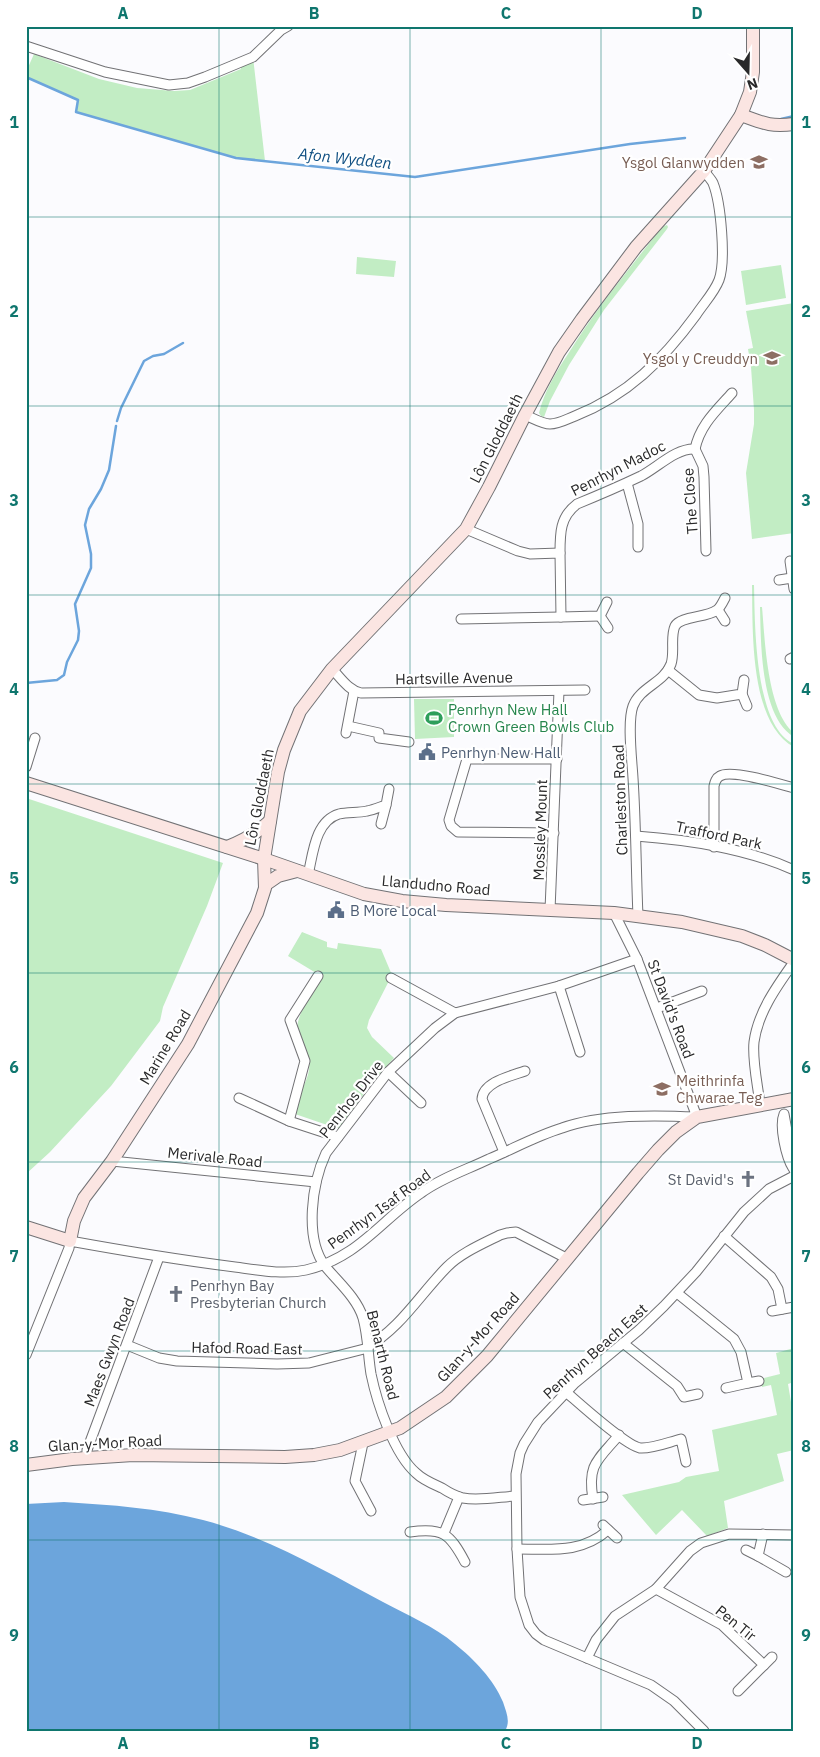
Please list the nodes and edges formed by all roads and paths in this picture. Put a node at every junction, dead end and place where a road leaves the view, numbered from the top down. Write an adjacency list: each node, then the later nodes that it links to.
1 (288, 26): 3 (street)
2 (753, 26): 4 (street, Lôn Gloddaeth)
3 (26, 46)
4 (741, 115): 5 (street); 6 (street, Lôn Gloddaeth)
5 (794, 124)
6 (704, 171): 8 (street, Lôn Gloddaeth); 8 (street)
7 (732, 393): 9 (street)
8 (525, 415): 11 (street, Lôn Gloddaeth)
9 (695, 449): 10 (street, Penrhyn Madoc); 13 (street, The Close)
10 (626, 482): 12 (street); 14 (street, Penrhyn Madoc)
11 (466, 529): 14 (street); 27 (street, Lôn Gloddaeth)
12 (638, 547)
13 (706, 551)
14 (560, 553): 23 (street, Penrhyn Madoc)
15 (790, 561): 16 (street)
16 (792, 578): 17 (street); 18 (street)
17 (779, 580)
18 (794, 589)
19 (725, 598): 21 (street)
20 (608, 602): 22 (street)
21 (718, 610): 25 (street); 28 (street)
22 (600, 616): 23 (street); 26 (street)
23 (561, 617): 24 (street)
24 (461, 619)
25 (725, 621)
26 (608, 628)
27 (332, 669): 31 (street); 44 (street, Lôn Gloddaeth)
28 (668, 670): 33 (street); 47 (street, Charleston Road)
29 (744, 680): 33 (street)
30 (585, 690): 32 (street, Hartsville Avenue)
31 (354, 691): 32 (street, Hartsville Avenue); 36 (street)
32 (559, 691): 38 (street, Mossley Mount)
33 (742, 694): 34 (street)
34 (747, 706)
35 (35, 738): 37 (street)
36 (409, 742)
37 (28, 757): 39 (street)
38 (556, 759): 46 (street, Mossley Mount); 46 (street)
39 (26, 767)
40 (26, 783): 48 (street, Llandudno Road)
41 (794, 788): 49 (street)
42 (389, 789): 43 (street)
43 (386, 806): 45 (street); 52 (street)
44 (270, 821): 48 (street); 50 (street, Lôn Gloddaeth)
45 (381, 824)
46 (554, 833): 54 (street, Mossley Mount)
47 (636, 836): 49 (street, Trafford Park); 56 (street, Charleston Road)
48 (227, 847): 50 (street, Llandudno Road)
49 (714, 847): 51 (street, Trafford Park)
50 (264, 859): 52 (street, Llandudno Road); 53 (street, Marine Road)
51 (794, 870)
52 (302, 873): 53 (street); 54 (street, Llandudno Road)
53 (265, 885): 76 (street, Marine Road)
54 (550, 910): 55 (street, Llandudno Road)
55 (614, 913): 56 (street, Llandudno Road); 57 (street, St David's Road)
56 (638, 916): 58 (street, Llandudno Road)
57 (637, 960): 61 (street, Penrhos Drive); 63 (street, St David's Road)
58 (794, 961): 70 (street)
59 (318, 976): 73 (street)
60 (391, 978): 64 (street)
61 (559, 986): 64 (street, Penrhos Drive); 65 (street)
62 (702, 991): 63 (street)
63 (656, 1008): 72 (street, St David's Road)
64 (455, 1013): 67 (street, Penrhos Drive)
65 (580, 1052)
66 (520, 1070): 75 (street)
67 (388, 1072): 69 (street); 74 (street, Penrhos Drive)
68 (239, 1098): 73 (street)
69 (421, 1103)
70 (760, 1105): 71 (street, Glan-y-Mor Road); 72 (street, Glan-y-Mor Road)
71 (786, 1105): 77 (street)
72 (697, 1117): 75 (street, Penrhyn Isaf Road); 83 (street, Glan-y-Mor Road)
73 (289, 1121): 74 (street)
74 (338, 1137): 78 (street, Penrhos Drive)
75 (504, 1152): 84 (street, Penrhyn Isaf Road)
76 (112, 1161): 78 (street, Merivale Road); 81 (street, Marine Road)
77 (793, 1171): 80 (street, Penrhyn Beach East)
78 (316, 1182): 84 (street, Penrhos Drive)
79 (26, 1227): 81 (street)
80 (724, 1236): 85 (street, Penrhyn Beach East); 87 (street)
81 (70, 1241): 82 (street, Penrhyn Isaf Road); 92 (street)
82 (159, 1257): 84 (street, Penrhyn Isaf Road); 90 (street, Maes Gwyn Road)
83 (568, 1259): 91 (street); 98 (street, Glan-y-Mor Road)
84 (324, 1264): 91 (street, Benarth Road)
85 (677, 1293): 89 (street, Penrhyn Beach East); 94 (street)
86 (794, 1307): 87 (street)
87 (782, 1309): 88 (street)
88 (772, 1311)
89 (624, 1343): 96 (street, Penrhyn Beach East); 97 (street)
90 (126, 1345): 91 (street, Hafod Road East); 101 (street, Maes Gwyn Road)
91 (368, 1347): 98 (street, Benarth Road)
92 (26, 1355)
93 (759, 1381): 94 (street)
94 (748, 1383): 95 (street)
95 (726, 1388)
96 (566, 1392): 99 (street); 104 (street, Penrhyn Beach East)
97 (698, 1394)
98 (389, 1433): 100 (street, Glan-y-Mor Road); 105 (street, Benarth Road)
99 (619, 1436): 102 (street); 106 (street)
100 (363, 1443): 101 (street, Glan-y-Mor Road); 107 (street)
101 (86, 1458): 103 (street, Glan-y-Mor Road)
102 (686, 1462)
103 (26, 1465)
104 (516, 1496): 105 (street); 113 (street, Penrhyn Beach East)
105 (460, 1497): 109 (street)
106 (583, 1500)
107 (371, 1511)
108 (410, 1532): 109 (street)
109 (444, 1533): 116 (street)
110 (763, 1534): 111 (street); 115 (street); 118 (street)
111 (794, 1535)
112 (617, 1538): 113 (street)
113 (517, 1550): 119 (street, Penrhyn Beach East)
114 (746, 1550): 115 (street)
115 (758, 1556): 117 (street)
116 (465, 1562)
117 (786, 1572)
118 (656, 1589): 119 (street); 121 (street, Pen Tir)
119 (587, 1658): 123 (street, Penrhyn Beach East)
120 (772, 1658): 121 (street)
121 (764, 1665): 122 (street)
122 (738, 1691)
123 (704, 1731)

